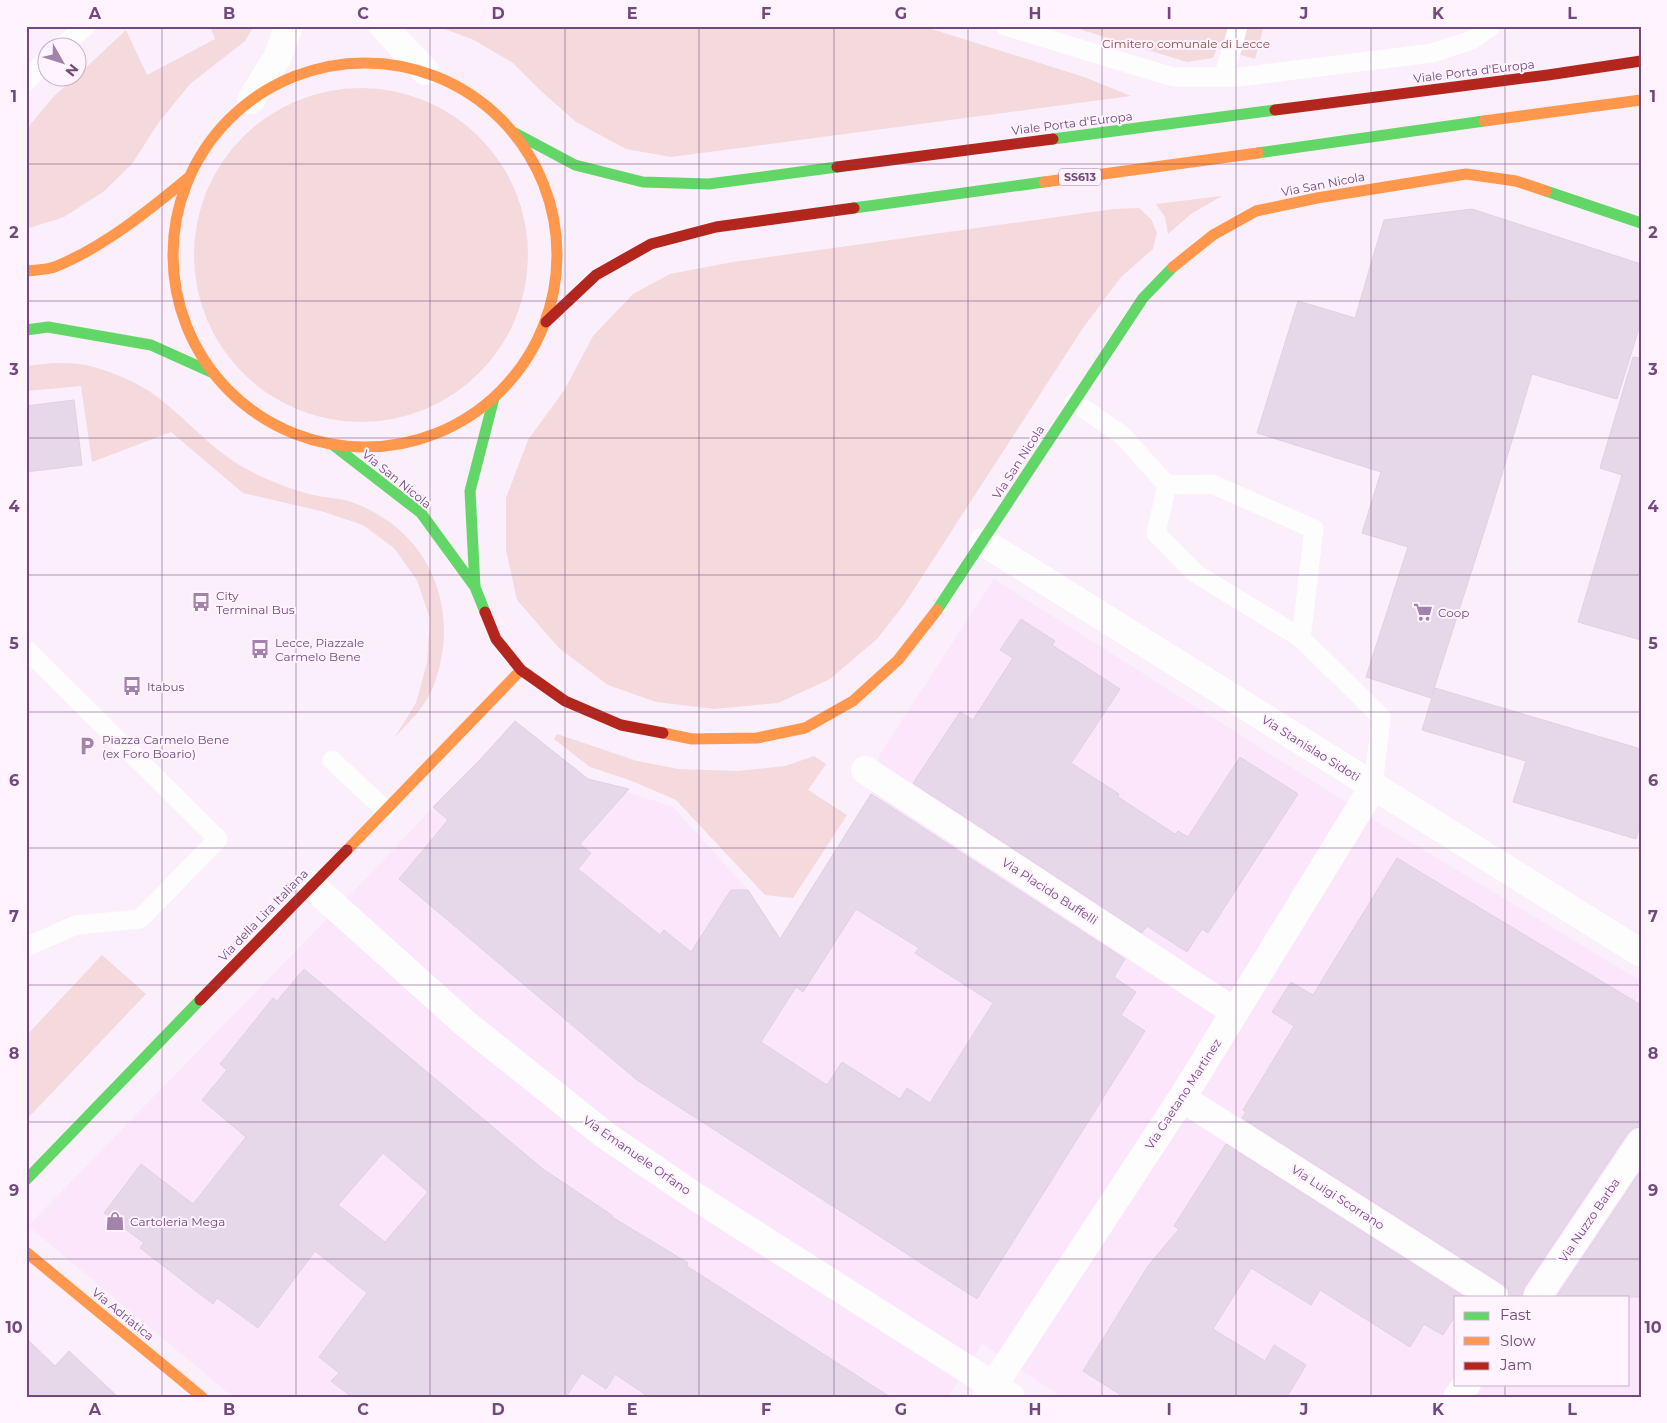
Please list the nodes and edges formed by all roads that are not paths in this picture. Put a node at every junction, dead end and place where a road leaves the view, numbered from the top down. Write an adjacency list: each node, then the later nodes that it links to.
1 (86, 26): 8 (lane)
2 (280, 26): 9 (lane)
3 (289, 26): 9 (street)
4 (383, 26): 12 (street)
5 (1005, 26): 13 (lane)
6 (1238, 26): 13 (lane)
7 (1491, 26): 13 (lane)
8 (72, 38)
9 (277, 58): 15 (street)
10 (1641, 61): 17 (main road, Viale Porta d'Europa)
11 (38, 69): 14 (lane)
12 (425, 71): 15 (main road, Viale Porta d'Europa); 17 (main road, Viale Porta d'Europa)
13 (1223, 77)
14 (26, 82)
15 (251, 100): 18 (main road, Viale Porta d'Europa)
16 (1641, 100): 21 (main road, Viale Porta d'Europa / SS613)
17 (515, 133): 21 (main road, Viale Porta d'Europa)
18 (188, 178): 20 (main road, Viale Porta d'Europa); 23 (main road, Viale Porta d'Europa)
19 (1641, 223): 25 (main road, Via San Nicola)
20 (26, 271)
21 (546, 322): 24 (main road, Viale Porta d'Europa)
22 (26, 330): 23 (main road, Viale Porta d'Europa)
23 (211, 372): 26 (main road, Viale Porta d'Europa)
24 (494, 398): 26 (main road, Viale Porta d'Europa); 29 (main road, Via San Nicola)
25 (1074, 402): 27 (lane); 28 (main road, Via San Nicola)
26 (333, 445): 29 (main road, Via San Nicola)
27 (1167, 485): 30 (lane); 30 (lane)
28 (983, 542): 32 (main road, Via San Nicola); 35 (street, Via Stanislao Sidoti)
29 (475, 587): 32 (main road, Via San Nicola)
30 (1301, 638): 35 (lane)
31 (26, 649): 38 (lane)
32 (521, 670): 36 (main road, Via della Lira Italiana)
33 (332, 760): 36 (lane)
34 (864, 770): 40 (street, Via Placido Buffelli)
35 (1373, 787): 39 (street, Via Stanislao Sidoti); 40 (street, Via Gaetano Martinez)
36 (385, 810): 37 (main road, Via della Lira Italiana)
37 (311, 885): 43 (main road, Via della Lira Italiana); 48 (street, Via Emanuele Orfano)
38 (26, 947)
39 (1641, 953)
40 (1235, 1012): 41 (street, Via Gaetano Martinez)
41 (1182, 1098): 45 (street, Via Luigi Scorrano); 48 (street, Via Gaetano Martinez)
42 (1641, 1142): 46 (street, Via Nuzzo Barba)
43 (26, 1180)
44 (26, 1252): 49 (main road, Via Adriatica)
45 (1492, 1296)
46 (1537, 1296)
47 (1465, 1386): 50 (street)
48 (997, 1393)
49 (202, 1397)
50 (1457, 1397)

